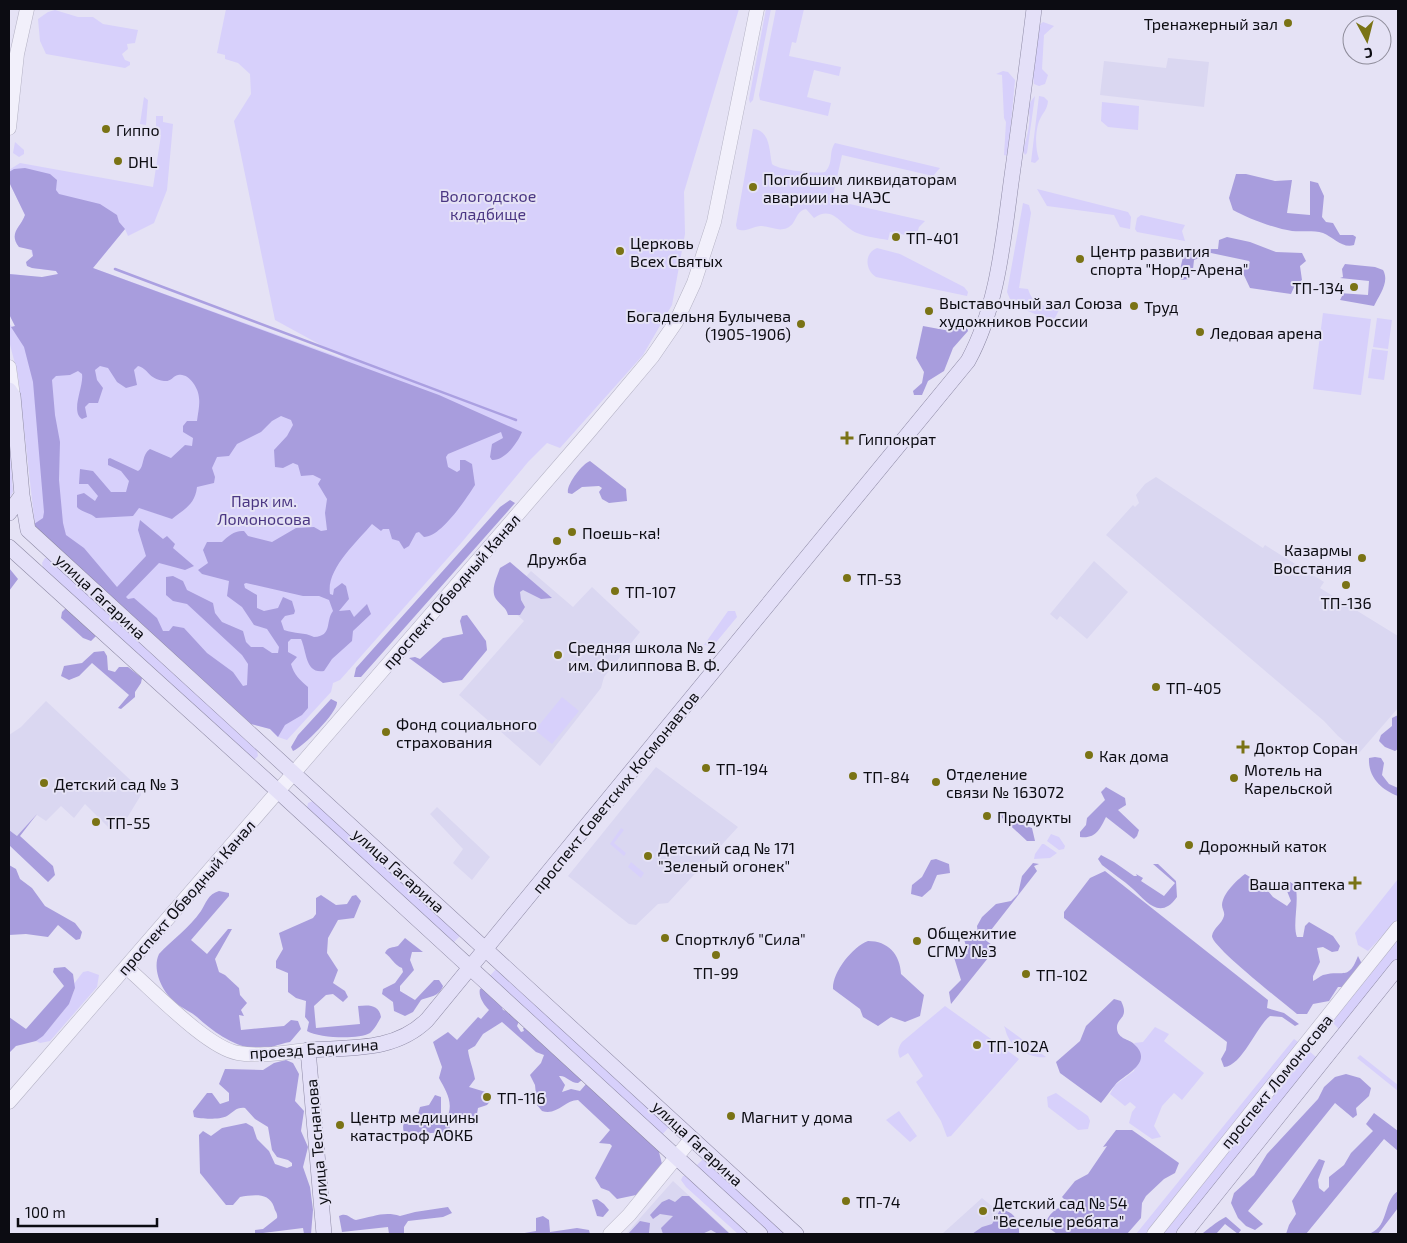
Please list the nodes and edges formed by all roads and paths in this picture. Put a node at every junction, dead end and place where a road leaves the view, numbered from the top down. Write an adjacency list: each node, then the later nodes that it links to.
1 (27, 9): 4 (main road)
2 (757, 9): 10 (main road, проспект Обводный Канал)
3 (1034, 9): 13 (main road, проспект Советских Космонавтов)
4 (9, 128)
5 (9, 367): 6 (main road)
6 (11, 393): 7 (main road, улица Гагарина)
7 (22, 495): 8 (main road); 10 (main road, улица Гагарина)
8 (9, 512)
9 (9, 547): 11 (main road, улица Гагарина)
10 (294, 774): 11 (main road, проспект Обводный Канал); 13 (main road, улица Гагарина)
11 (278, 791): 14 (main road, проспект Обводный Канал); 15 (main road, улица Гагарина)
12 (1398, 928): 25 (main road, проспект Ломоносова)
13 (486, 948): 15 (main road, проспект Советских Космонавтов); 19 (main road, улица Гагарина)
14 (126, 967): 17 (main road, проезд Бадигина); 18 (main road, проспект Обводный Канал)
15 (471, 967): 17 (main road, проезд Бадигина); 20 (main road, улица Гагарина)
16 (1398, 967): 26 (main road, проспект Ломоносова)
17 (308, 1050): 21 (main road, улица Теснанова)
18 (9, 1102)
19 (692, 1138): 20 (main road); 24 (main road, улица Гагарина)
20 (677, 1156): 22 (main road); 23 (main road, улица Гагарина)
21 (324, 1234)
22 (610, 1234)
23 (760, 1234)
24 (796, 1234)
25 (1154, 1234)
26 (1184, 1234)

